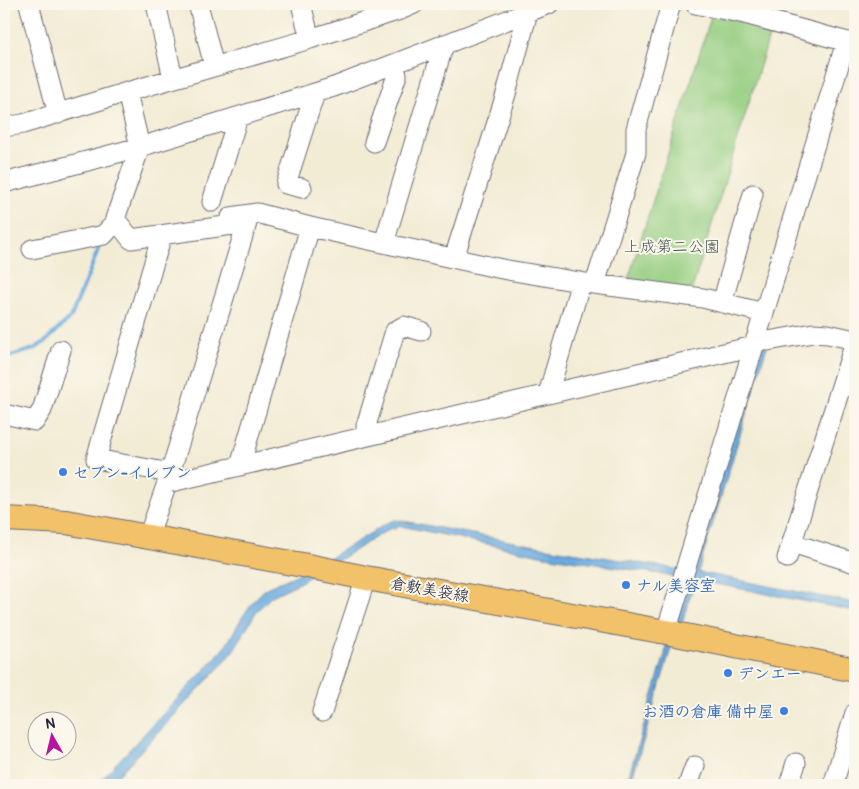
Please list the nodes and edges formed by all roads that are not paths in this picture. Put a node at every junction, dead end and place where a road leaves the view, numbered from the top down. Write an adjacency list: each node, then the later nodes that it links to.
1 (29, 4): 19 (street)
2 (156, 4): 16 (street)
3 (198, 4): 15 (street)
4 (301, 4): 11 (street)
5 (414, 4): 9 (street)
6 (549, 4): 10 (street)
7 (672, 4): 34 (street)
8 (695, 4): 12 (street)
9 (366, 12): 11 (street)
10 (528, 12): 13 (street); 33 (street)
11 (310, 39): 15 (street)
12 (850, 43): 36 (street)
13 (444, 44): 14 (street); 31 (street)
14 (392, 64): 18 (street); 22 (street)
15 (214, 66): 16 (street)
16 (173, 78): 17 (street)
17 (126, 92): 19 (street); 23 (street)
18 (315, 93): 20 (street); 25 (street)
19 (58, 114): 21 (street)
20 (238, 117): 23 (street); 27 (street)
21 (4, 128)
22 (374, 142)
23 (139, 144): 24 (street); 29 (street)
24 (4, 183)
25 (302, 188)
26 (753, 194): 35 (street)
27 (212, 202)
28 (310, 226): 29 (street); 31 (street); 44 (street)
29 (121, 228): 30 (street); 32 (street)
30 (162, 235): 45 (street); 45 (street)
31 (384, 243): 33 (street)
32 (32, 249)
33 (454, 258): 34 (street)
34 (588, 283): 35 (street); 41 (street)
35 (722, 303): 36 (street)
36 (764, 313): 38 (street)
37 (421, 331): 43 (street)
38 (760, 341): 39 (street); 41 (street); 50 (street)
39 (855, 341): 48 (street)
40 (61, 350): 42 (street)
41 (548, 394): 43 (street)
42 (4, 414)
43 (367, 436): 44 (street)
44 (240, 466): 45 (street)
45 (169, 478): 47 (street)
46 (4, 519): 47 (main road, 倉敷美袋線)
47 (148, 537): 49 (main road, 倉敷美袋線)
48 (855, 563)
49 (366, 578): 50 (main road, 倉敷美袋線); 52 (street)
50 (666, 632): 51 (main road, 倉敷美袋線)
51 (855, 670)
52 (322, 712)
53 (855, 714): 58 (street)
54 (796, 763): 57 (street)
55 (695, 766): 56 (street)
56 (688, 785)
57 (789, 785)
58 (834, 785)

